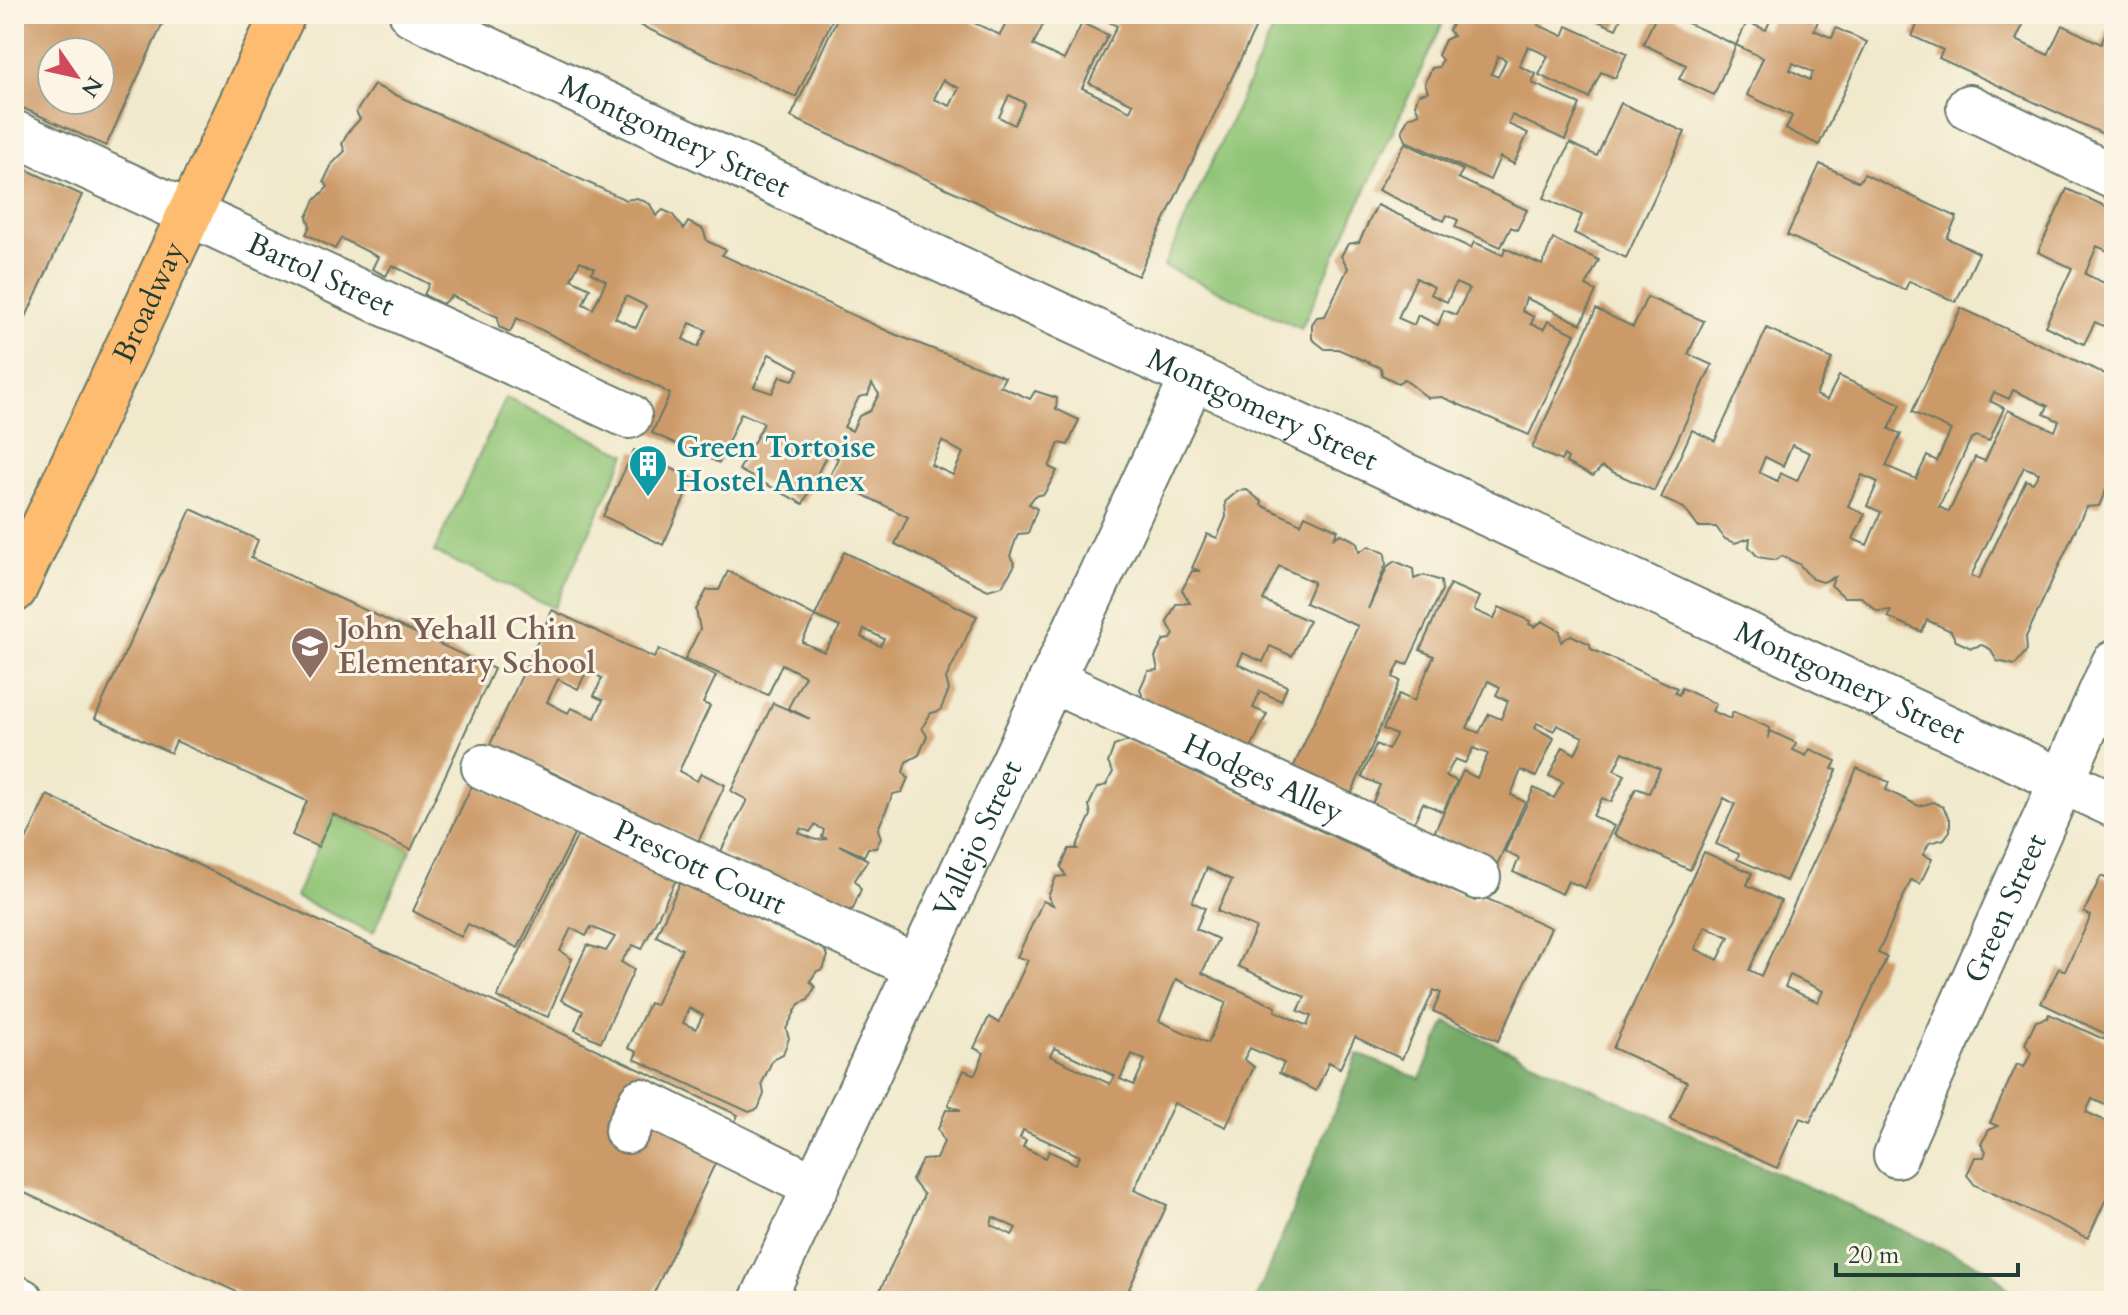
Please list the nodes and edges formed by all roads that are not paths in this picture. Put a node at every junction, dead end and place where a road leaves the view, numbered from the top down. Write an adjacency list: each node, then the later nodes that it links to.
1 (283, 14): 6 (main road, Broadway)
2 (412, 14): 7 (street, Montgomery Street)
3 (1969, 107): 5 (street)
4 (14, 133): 6 (street, Bartol Street)
5 (2114, 177)
6 (189, 216): 8 (street, Bartol Street); 9 (main road, Broadway)
7 (1193, 377): 12 (street, Vallejo Street); 14 (street, Montgomery Street)
8 (629, 416)
9 (25, 539): 10 (main road, Broadway)
10 (14, 590)
11 (2114, 663): 14 (street, Green Street)
12 (1051, 680): 16 (street, Hodges Alley); 17 (street, Vallejo Street)
13 (484, 767): 17 (street, Prescott Court)
14 (2059, 780): 15 (street, Montgomery Street); 19 (street, Green Street)
15 (2114, 805)
16 (1478, 877)
17 (917, 967): 20 (street, Vallejo Street)
18 (627, 1131): 20 (street)
19 (1896, 1155)
20 (816, 1187): 23 (street, Vallejo Street)
21 (14, 1297): 22 (street)
22 (22, 1301)
23 (762, 1301)

